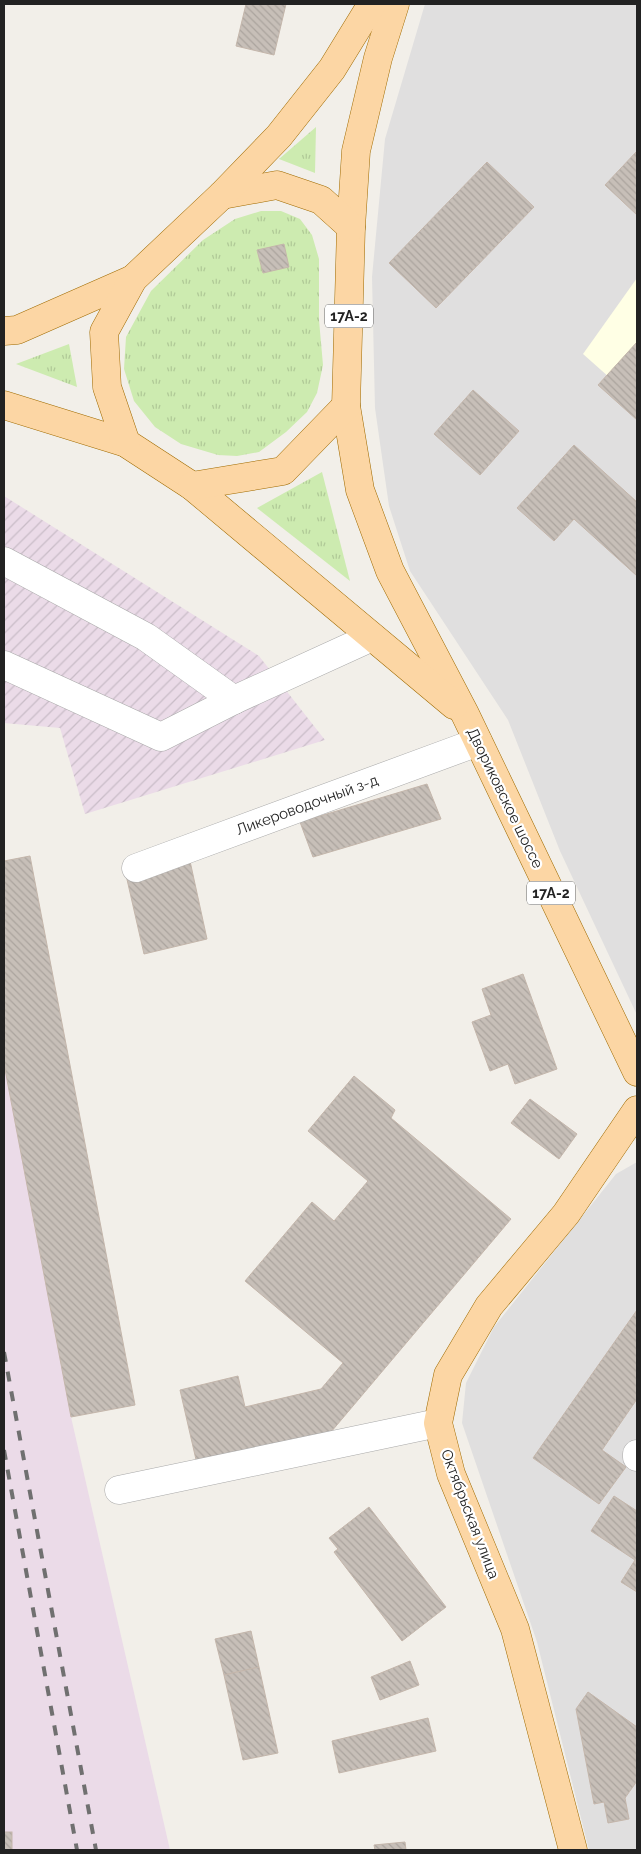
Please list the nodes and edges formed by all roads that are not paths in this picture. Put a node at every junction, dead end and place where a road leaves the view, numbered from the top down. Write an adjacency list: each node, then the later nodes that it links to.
1 (372, 4): 3 (main road)
2 (395, 4): 4 (main road)
3 (222, 195): 4 (main road); 5 (main road)
4 (351, 227): 8 (main road, 17А-2)
5 (133, 279): 6 (main road); 9 (main road)
6 (4, 331)
7 (4, 405): 9 (main road)
8 (346, 406): 10 (main road); 15 (main road, Двориковское шоссе)
9 (126, 443): 10 (main road)
10 (192, 486): 12 (main road)
11 (4, 561): 14 (street)
12 (372, 637): 14 (street); 15 (main road)
13 (4, 665): 14 (street)
14 (234, 700)
15 (465, 714): 16 (main road, Двориковское шоссе / 17А-2)
16 (478, 742): 17 (street, Ликероводочный з-д); 18 (main road, Двориковское шоссе / 17А-2)
17 (136, 868)
18 (637, 1072)
19 (637, 1110): 20 (main road, Октябрьская улица)
20 (438, 1423): 21 (street); 22 (main road, Октябрьская улица)
21 (119, 1490)
22 (573, 1850)

